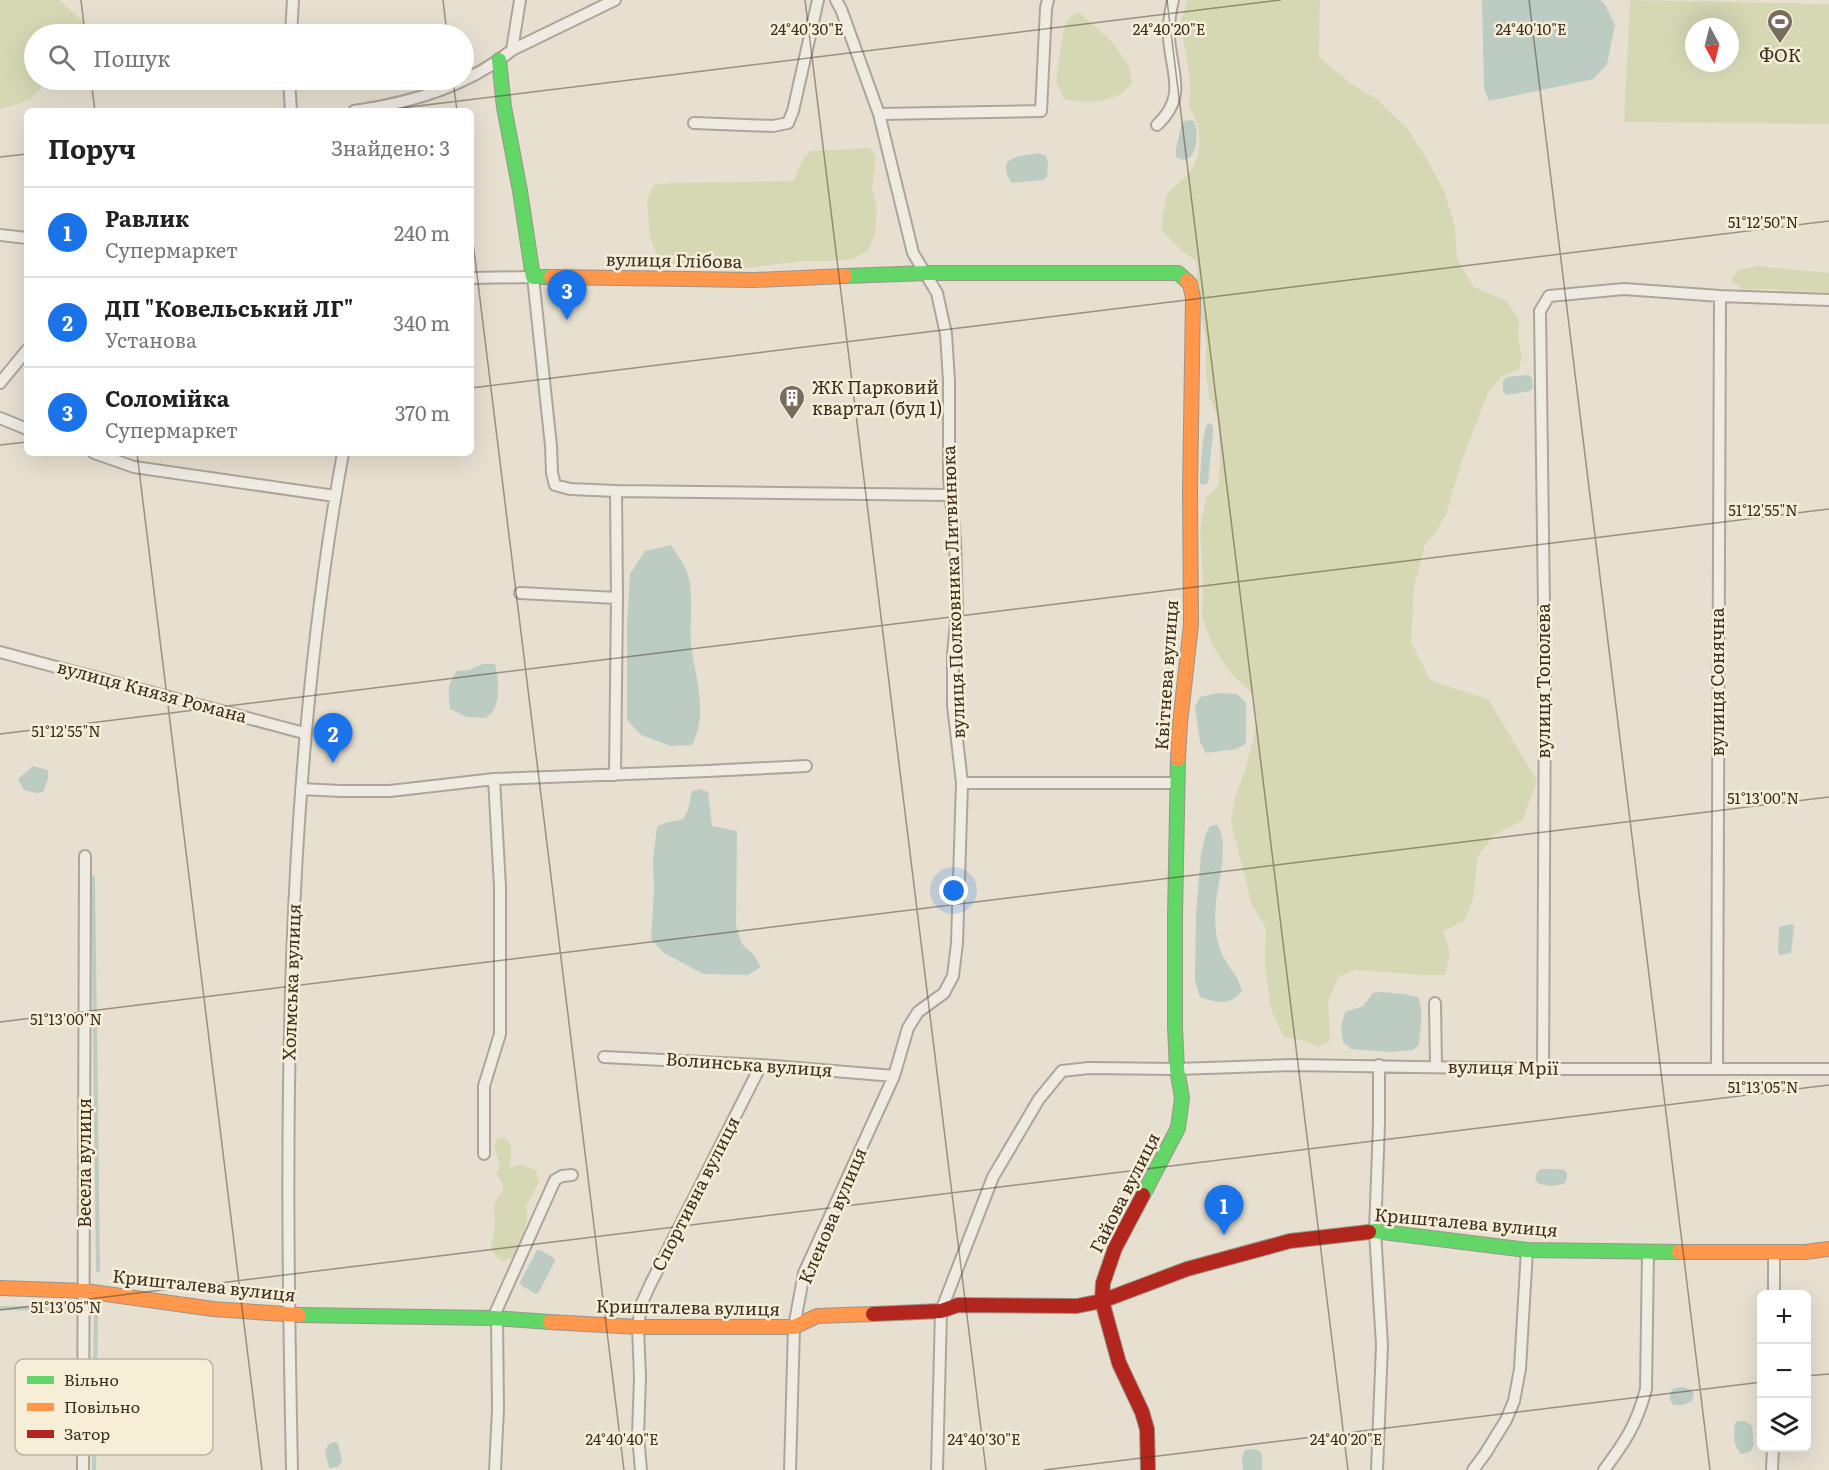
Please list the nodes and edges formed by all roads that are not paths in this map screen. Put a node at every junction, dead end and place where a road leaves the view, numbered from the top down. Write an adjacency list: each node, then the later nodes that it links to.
1 (293, 0): 8 (street)
2 (520, 0): 9 (street)
3 (615, 0): 9 (street)
4 (818, 0): 17 (street)
5 (836, 0): 16 (street, вулиця Полковника Литвинюка)
6 (1048, 0): 16 (street)
7 (1173, 0): 18 (street)
8 (292, 24)
9 (512, 50): 10 (street)
10 (499, 60): 11 (street); 22 (street)
11 (474, 76)
12 (290, 90): 14 (street)
13 (443, 90): 15 (street)
14 (291, 108)
15 (368, 108)
16 (879, 114): 21 (street, вулиця Полковника Литвинюка)
17 (694, 123)
18 (1157, 125)
19 (0, 236): 20 (street)
20 (24, 238)
21 (927, 273): 22 (street, вулиця Глібова); 24 (street, вулиця Глібова); 34 (street, вулиця Полковника Литвинюка)
22 (533, 277): 23 (street); 33 (street)
23 (474, 278)
24 (1190, 284): 44 (street, Квітнева вулиця)
25 (1720, 296): 26 (street); 52 (street, вулиця Сонячна); 55 (street, вулиця Тополева)
26 (1829, 300)
27 (24, 354): 28 (street)
28 (0, 383)
29 (0, 418): 30 (street)
30 (24, 428)
31 (103, 456): 35 (street)
32 (342, 456): 35 (street, Холмська вулиця)
33 (616, 491): 34 (street); 37 (street)
34 (950, 495): 43 (street, вулиця Полковника Литвинюка)
35 (335, 496): 39 (street, Холмська вулиця)
36 (520, 592): 37 (street)
37 (617, 598): 41 (street)
38 (0, 652): 39 (street, вулиця Князя Романа)
39 (304, 733): 45 (street, Холмська вулиця)
40 (806, 765): 41 (street)
41 (615, 775): 42 (street)
42 (494, 779): 45 (street); 57 (street)
43 (962, 783): 44 (street); 56 (street, вулиця Полковника Литвинюка)
44 (1177, 783): 54 (street, Квітнева вулиця)
45 (300, 789): 69 (street, Холмська вулиця)
46 (85, 856): 66 (street, Весела вулиця)
47 (1435, 1004): 51 (street)
48 (604, 1056): 49 (street, Волинська вулиця)
49 (761, 1065): 56 (street, Волинська вулиця); 71 (street, Спортивна вулиця)
50 (1379, 1065): 51 (street, вулиця Мрії); 54 (street, вулиця Мрії); 59 (street)
51 (1436, 1067): 55 (street, вулиця Мрії)
52 (1717, 1068): 53 (street, вулиця Мрії); 55 (street, вулиця Мрії)
53 (1829, 1068)
54 (1177, 1069): 67 (street, Гайова вулиця); 68 (street, вулиця Мрії)
55 (1543, 1069)
56 (894, 1076): 72 (street, Кленова вулиця)
57 (484, 1154)
58 (572, 1175): 70 (street)
59 (1375, 1231): 61 (street, Кришталева вулиця); 67 (street, Кришталева вулиця); 83 (street)
60 (1829, 1249): 62 (street, Кришталева вулиця)
61 (1527, 1250): 63 (street, Кришталева вулиця); 84 (street)
62 (1774, 1251): 63 (street, Кришталева вулиця); 65 (street)
63 (1648, 1252): 85 (street)
64 (0, 1288): 66 (street, Кришталева вулиця)
65 (1774, 1290)
66 (85, 1291): 69 (street, Кришталева вулиця); 73 (street, Весела вулиця)
67 (1102, 1300): 68 (street, Кришталева вулиця); 82 (street, Гайова вулиця)
68 (941, 1311): 72 (street, Кришталева вулиця); 81 (street)
69 (288, 1315): 70 (street, Кришталева вулиця); 77 (street, Холмська вулиця)
70 (495, 1318): 71 (street, Кришталева вулиця); 78 (street)
71 (639, 1327): 72 (street, Кришталева вулиця); 79 (street, Спортивна вулиця)
72 (794, 1327): 80 (street, Кленова вулиця)
73 (84, 1359)
74 (1773, 1452): 86 (street)
75 (83, 1455): 76 (street, Весела вулиця)
76 (83, 1470)
77 (291, 1470)
78 (495, 1470)
79 (640, 1470)
80 (790, 1470)
81 (937, 1470)
82 (1148, 1470)
83 (1377, 1470)
84 (1473, 1470)
85 (1604, 1470)
86 (1772, 1470)

